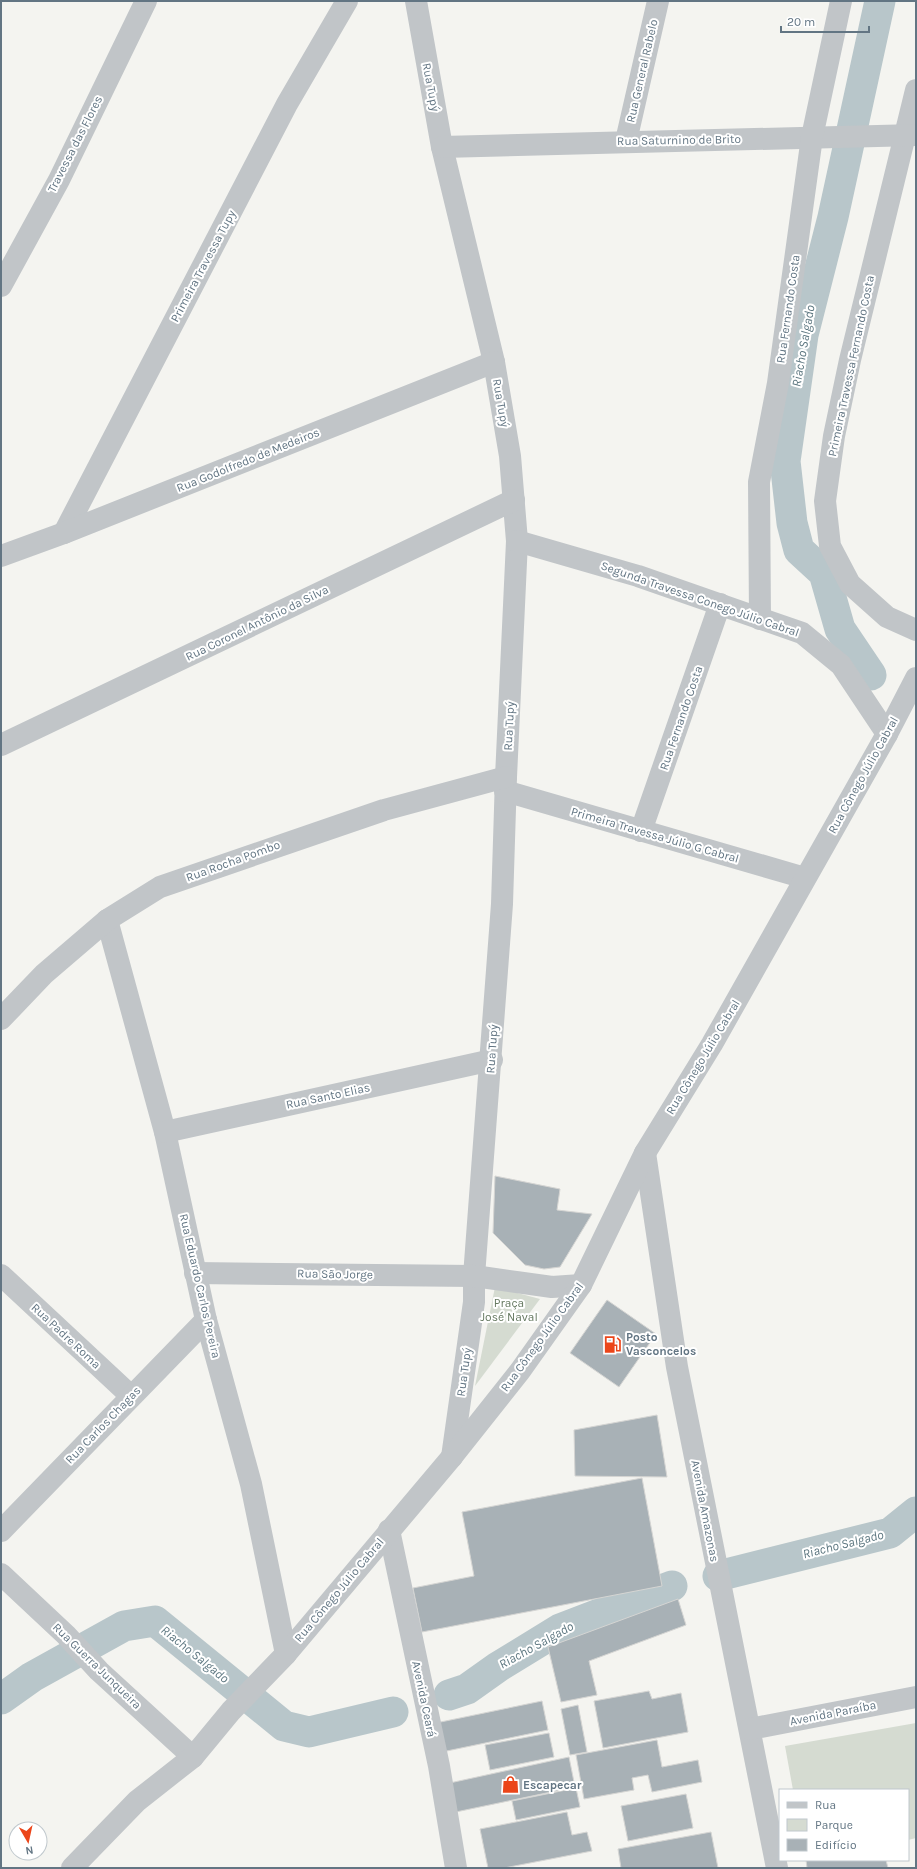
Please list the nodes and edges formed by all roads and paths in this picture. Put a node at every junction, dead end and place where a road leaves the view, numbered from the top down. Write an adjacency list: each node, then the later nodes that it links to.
1 (146, 1): 11 (street, Travessa das Flores)
2 (347, 1): 15 (street, Primeira Travessa Tupy)
3 (416, 1): 10 (street, Rua Tupý)
4 (658, 1): 9 (street, Rua General Rabelo)
5 (841, 1): 8 (street, Rua Fernando Costa)
6 (916, 90): 7 (street, Primeira Travessa Fernando Costa)
7 (907, 134): 8 (street, Rua Saturnino de Brito); 20 (street, Primeira Travessa Fernando Costa)
8 (814, 137): 9 (street, Rua Saturnino de Brito); 19 (street, Rua Fernando Costa)
9 (626, 141): 10 (street, Rua Saturnino de Brito)
10 (442, 147): 13 (street, Rua Tupý)
11 (9, 253): 12 (street, Travessa das Flores)
12 (1, 286)
13 (494, 362): 14 (street, Rua Tupý); 15 (street, Rua Godolfredo de Medeiros)
14 (514, 500): 16 (street, Rua Tupý); 23 (street, Rua Coronel Antônio da Silva)
15 (64, 533): 17 (street, Rua Godolfredo de Medeiros)
16 (517, 541): 18 (street, Segunda Travessa Conego Júlio Cabral); 24 (street, Rua Tupý)
17 (1, 556)
18 (720, 604): 19 (street, Segunda Travessa Conego Júlio Cabral); 25 (street, Rua Fernando Costa)
19 (760, 619): 22 (street, Segunda Travessa Conego Júlio Cabral)
20 (916, 630)
21 (916, 678): 22 (street, Rua Cônego Júlio Cabral)
22 (889, 731): 26 (street, Rua Cônego Júlio Cabral)
23 (1, 746)
24 (506, 784): 25 (street, Primeira Travessa Júlio G Cabral); 27 (street, Rua Rocha Pombo); 29 (street, Rua Tupý)
25 (641, 831): 26 (street, Primeira Travessa Júlio G Cabral)
26 (805, 878): 31 (street, Rua Cônego Júlio Cabral)
27 (107, 920): 28 (street, Rua Rocha Pombo); 30 (street, Rua Eduardo Carlos Pereira)
28 (1, 1019)
29 (492, 1060): 30 (street, Rua Santo Elias); 34 (street, Rua Tupý)
30 (165, 1132): 32 (street, Rua Eduardo Carlos Pereira)
31 (645, 1153): 35 (street, Rua Cônego Júlio Cabral); 44 (street, Avenida Amazonas)
32 (196, 1273): 34 (street, Rua São Jorge); 36 (street, Rua Eduardo Carlos Pereira)
33 (1, 1275): 37 (street, Rua Padre Roma)
34 (474, 1276): 35 (street, Rua São Jorge); 38 (street, Rua Tupý)
35 (581, 1285): 38 (street, Rua Cônego Júlio Cabral)
36 (206, 1320): 37 (street, Rua Carlos Chagas); 42 (street, Rua Eduardo Carlos Pereira)
37 (131, 1396): 40 (street, Rua Carlos Chagas)
38 (451, 1458): 39 (street, Rua Cônego Júlio Cabral)
39 (389, 1530): 42 (street, Rua Cônego Júlio Cabral); 47 (street, Avenida Ceará)
40 (1, 1531)
41 (1, 1574): 45 (street, Rua Guerra Junqueira)
42 (286, 1654): 45 (street, Rua Cônego Júlio Cabral)
43 (916, 1697): 44 (street, Avenida Paraíba)
44 (750, 1729): 48 (street, Avenida Amazonas)
45 (193, 1757): 46 (street, Rua Cônego Júlio Cabral)
46 (72, 1868)
47 (456, 1868)
48 (777, 1868)

